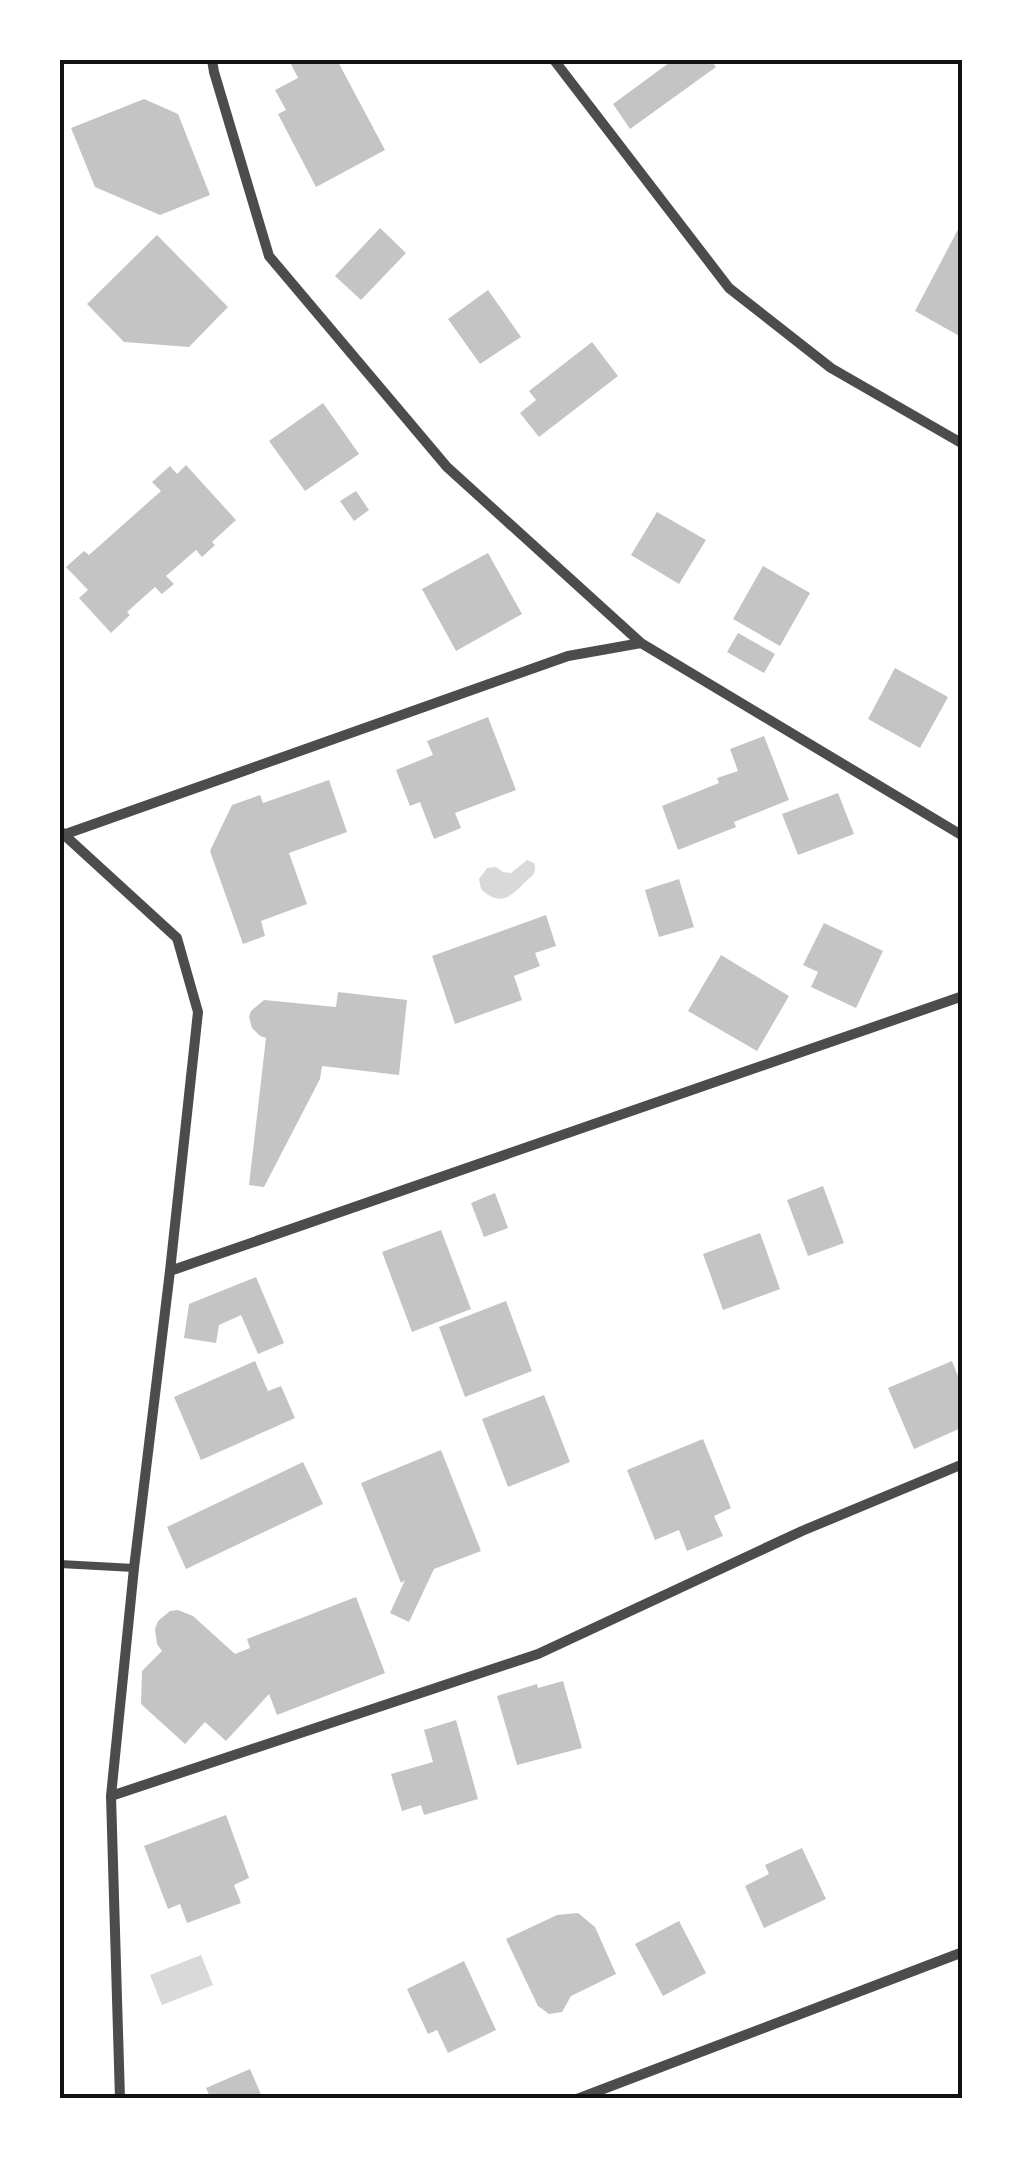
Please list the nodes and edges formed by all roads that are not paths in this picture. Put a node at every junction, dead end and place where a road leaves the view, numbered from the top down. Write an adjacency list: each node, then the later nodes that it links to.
1 (212, 60): 4 (street)
2 (554, 60): 3 (street)
3 (963, 444)
4 (641, 643): 5 (street); 6 (street)
5 (62, 833): 8 (street)
6 (963, 836)
7 (963, 996): 8 (street)
8 (170, 1271): 11 (street)
9 (963, 1464): 12 (street)
10 (60, 1564): 11 (lane)
11 (134, 1568): 12 (street)
12 (111, 1796): 14 (street)
13 (963, 1952): 16 (street)
14 (119, 2093): 15 (street)
15 (108, 2099)
16 (576, 2099)

